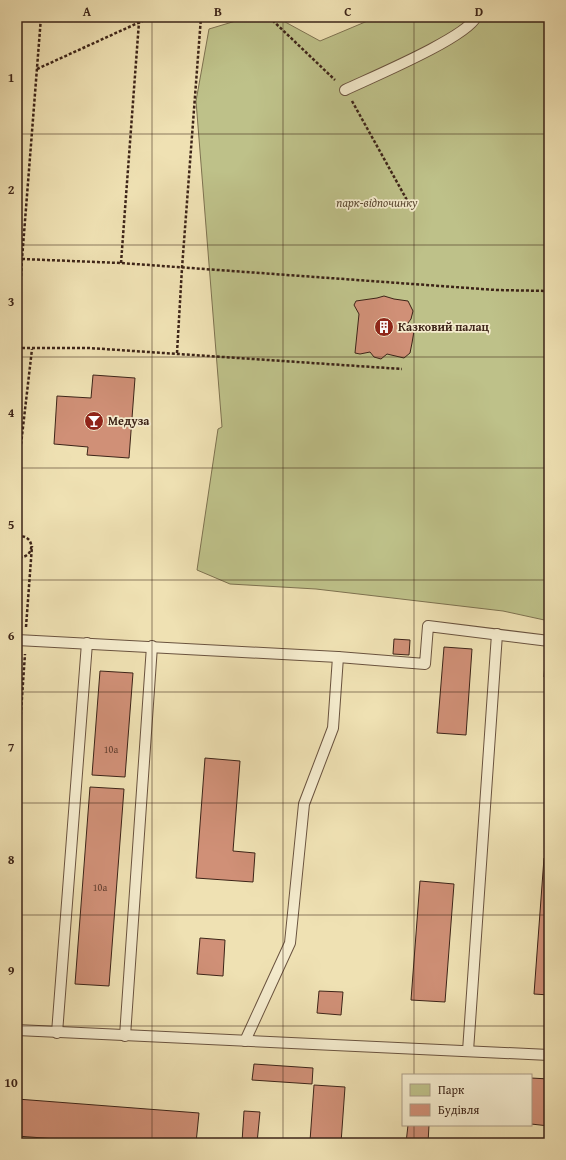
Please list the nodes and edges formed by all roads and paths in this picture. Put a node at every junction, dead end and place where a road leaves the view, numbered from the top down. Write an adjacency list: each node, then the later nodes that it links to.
1 (41, 17): 7 (path)
2 (151, 17): 6 (path)
3 (202, 17): 12 (path)
4 (269, 17): 8 (path)
5 (476, 17): 8 (lane)
6 (139, 22): 7 (path); 11 (path)
7 (37, 70): 10 (path)
8 (345, 90): 9 (path)
9 (408, 202)
10 (22, 259): 11 (path); 14 (path)
11 (121, 263): 12 (path)
12 (182, 268): 13 (path); 16 (path)
13 (549, 292)
14 (17, 347): 15 (path)
15 (32, 349): 16 (path); 18 (path)
16 (177, 353): 17 (path)
17 (402, 369)
18 (17, 479)
19 (17, 536): 20 (path)
20 (32, 546): 21 (path); 23 (path)
21 (17, 557)
22 (497, 634): 24 (lane); 27 (lane); 36 (lane)
23 (21, 640): 25 (lane); 29 (path)
24 (549, 641)
25 (87, 643): 26 (lane); 33 (lane)
26 (152, 646): 27 (lane); 34 (lane)
27 (338, 657): 35 (lane)
28 (17, 700): 29 (path)
29 (21, 709): 30 (path); 31 (path)
30 (17, 717)
31 (17, 770)
32 (17, 1030): 33 (lane)
33 (57, 1033): 34 (lane)
34 (125, 1036): 35 (lane)
35 (245, 1040): 36 (lane)
36 (468, 1052): 37 (lane)
37 (549, 1056)

